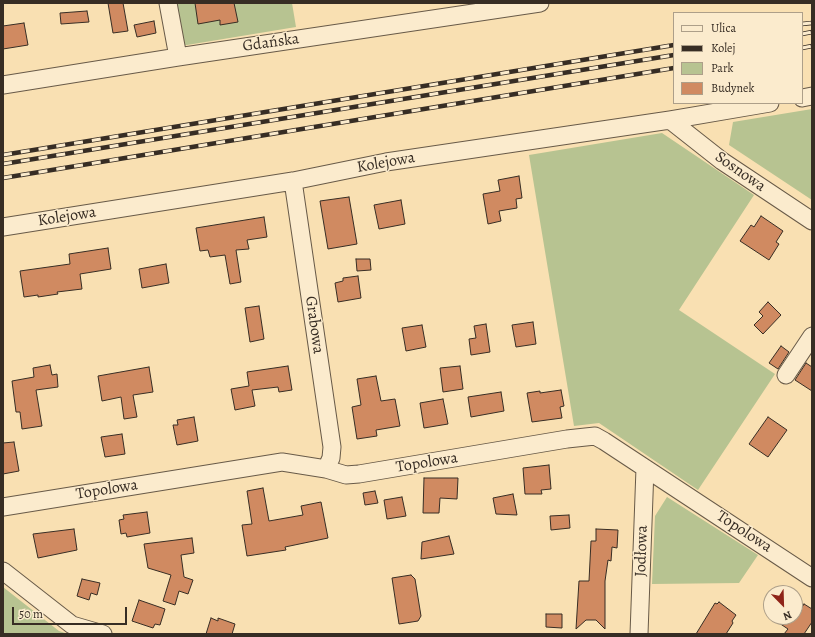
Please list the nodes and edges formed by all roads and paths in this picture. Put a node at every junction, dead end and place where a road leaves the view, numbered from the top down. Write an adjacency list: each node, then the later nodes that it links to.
1 (168, 3): 4 (street)
2 (540, 3): 3 (street, Gdańska)
3 (476, 8): 4 (street, Gdańska)
4 (178, 57): 5 (street, Gdańska)
5 (3, 85)
6 (764, 104): 7 (street, Kolejowa)
7 (670, 120): 8 (street, Kolejowa); 9 (street, Sosnowa)
8 (293, 181): 10 (street, Kolejowa); 14 (street, Grabowa)
9 (812, 221)
10 (3, 227)
11 (812, 336): 12 (street)
12 (786, 375)
13 (645, 468): 14 (street, Topolowa); 17 (street, Topolowa); 19 (street, Jodłowa)
14 (326, 469): 15 (street, Topolowa)
15 (3, 507)
16 (3, 571): 18 (street)
17 (812, 578)
18 (103, 634)
19 (639, 634)

